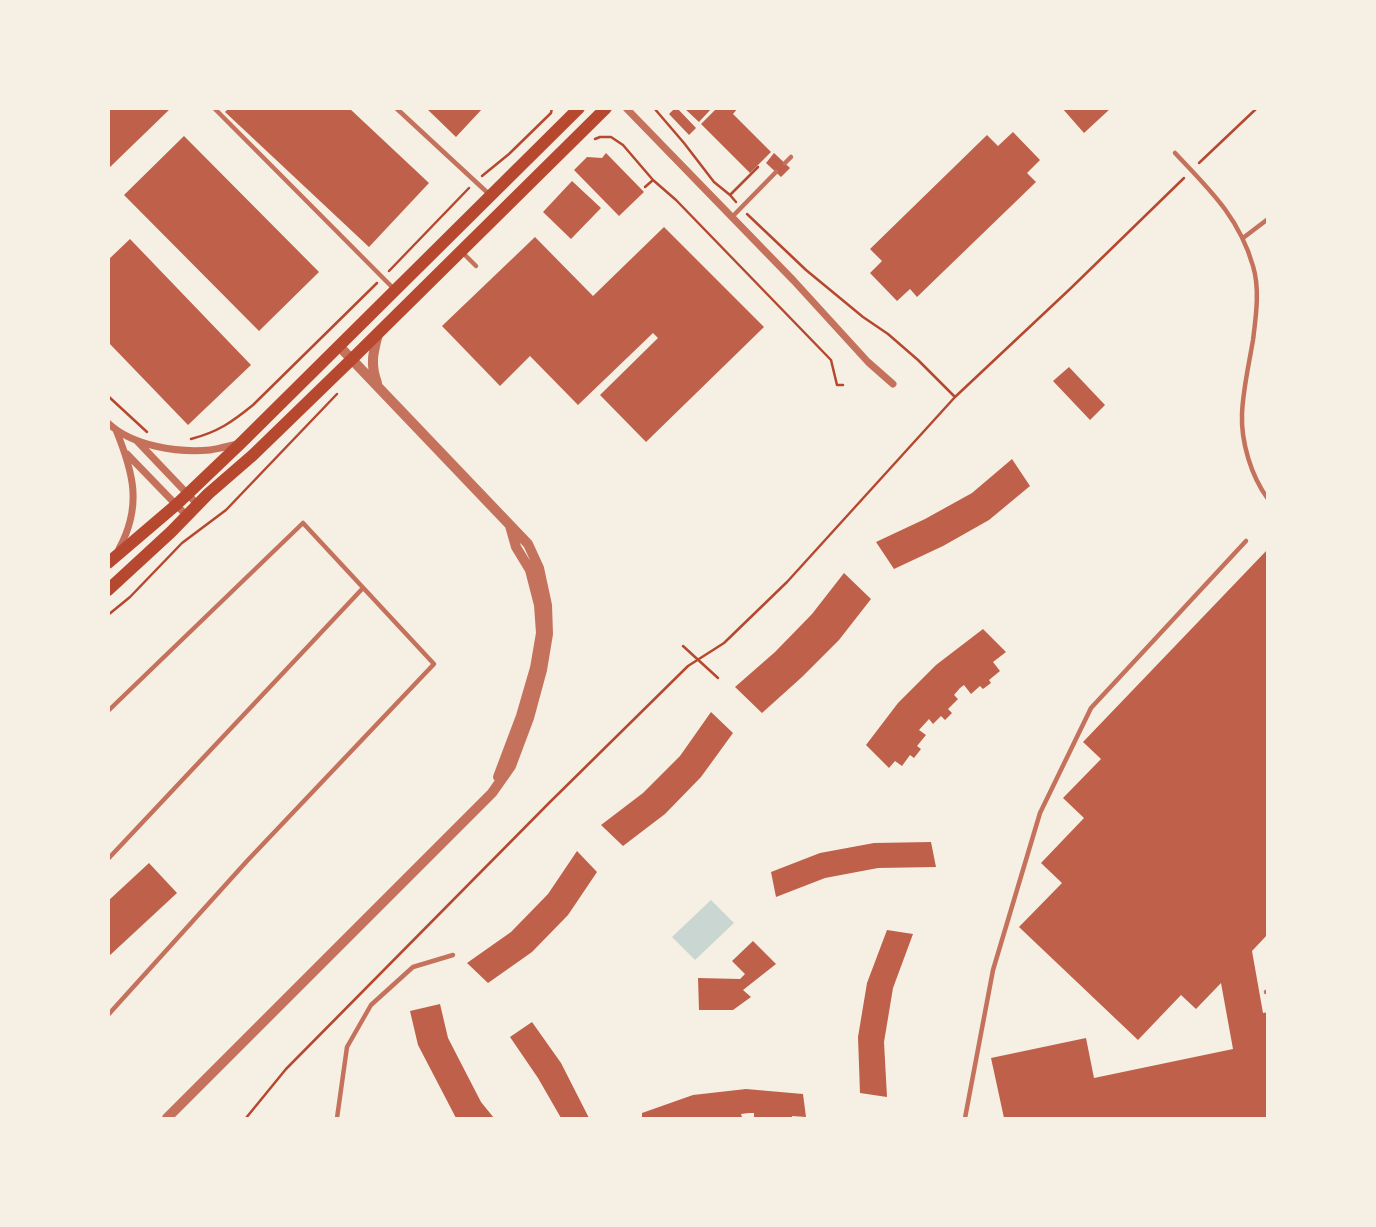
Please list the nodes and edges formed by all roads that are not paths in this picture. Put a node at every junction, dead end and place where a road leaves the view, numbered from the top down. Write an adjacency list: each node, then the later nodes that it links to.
1 (214, 108): 16 (lane)
2 (396, 108): 10 (lane)
3 (579, 108): 10 (main road)
4 (606, 108): 14 (main road)
5 (626, 108): 11 (street)
6 (1175, 153): 13 (lane)
7 (791, 157): 8 (lane)
8 (785, 163)
9 (776, 172): 11 (lane)
10 (491, 196): 16 (main road)
11 (731, 217): 20 (street)
12 (1268, 219): 13 (lane)
13 (1243, 238): 28 (lane)
14 (461, 251): 15 (lane); 17 (main road)
15 (476, 266)
16 (396, 290): 18 (main road)
17 (378, 334): 19 (main road); 21 (street)
18 (339, 346): 19 (street); 25 (main road)
19 (352, 359): 21 (street); 30 (main road)
20 (893, 384)
21 (378, 386): 40 (street)
22 (108, 423): 23 (street)
23 (116, 430): 24 (street); 26 (street)
24 (136, 441): 25 (street); 27 (street)
25 (242, 443): 27 (main road)
26 (124, 451): 29 (street); 33 (street)
27 (187, 495): 29 (main road); 30 (street)
28 (1268, 499)
29 (176, 505): 31 (street); 33 (main road)
30 (198, 505): 31 (main road)
31 (187, 516): 35 (main road)
32 (1247, 541): 42 (lane)
33 (111, 561)
34 (363, 588): 36 (lane); 37 (lane); 39 (lane)
35 (108, 590)
36 (108, 711)
37 (108, 859)
38 (453, 955): 41 (lane)
39 (109, 1013)
40 (167, 1118)
41 (337, 1118)
42 (965, 1118)

